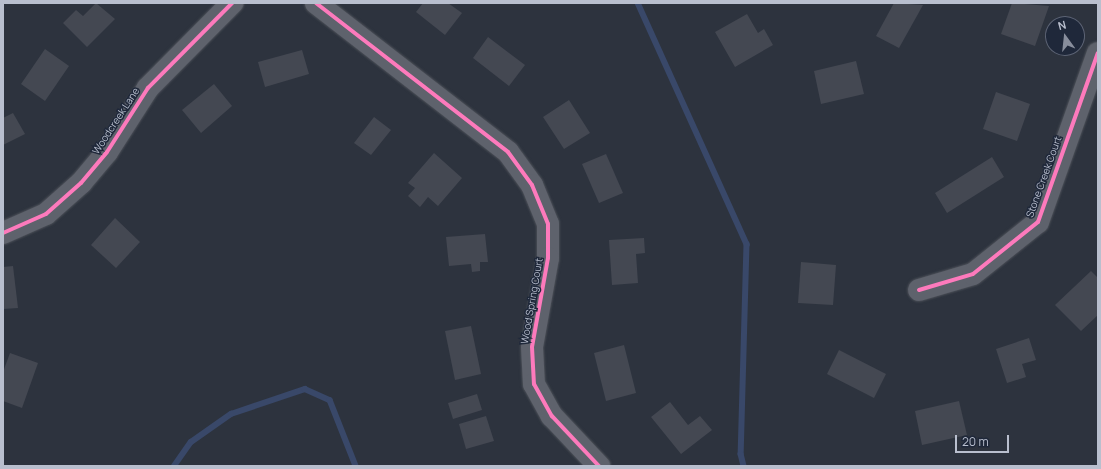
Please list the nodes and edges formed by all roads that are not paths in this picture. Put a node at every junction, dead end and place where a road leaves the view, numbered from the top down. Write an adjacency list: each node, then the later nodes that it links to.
1 (232, 3): 4 (street, Woodcreek Lane)
2 (316, 3): 6 (street, Wood Spring Court)
3 (1098, 53): 5 (street, Stone Creek Court)
4 (3, 233)
5 (919, 290)
6 (599, 466)

